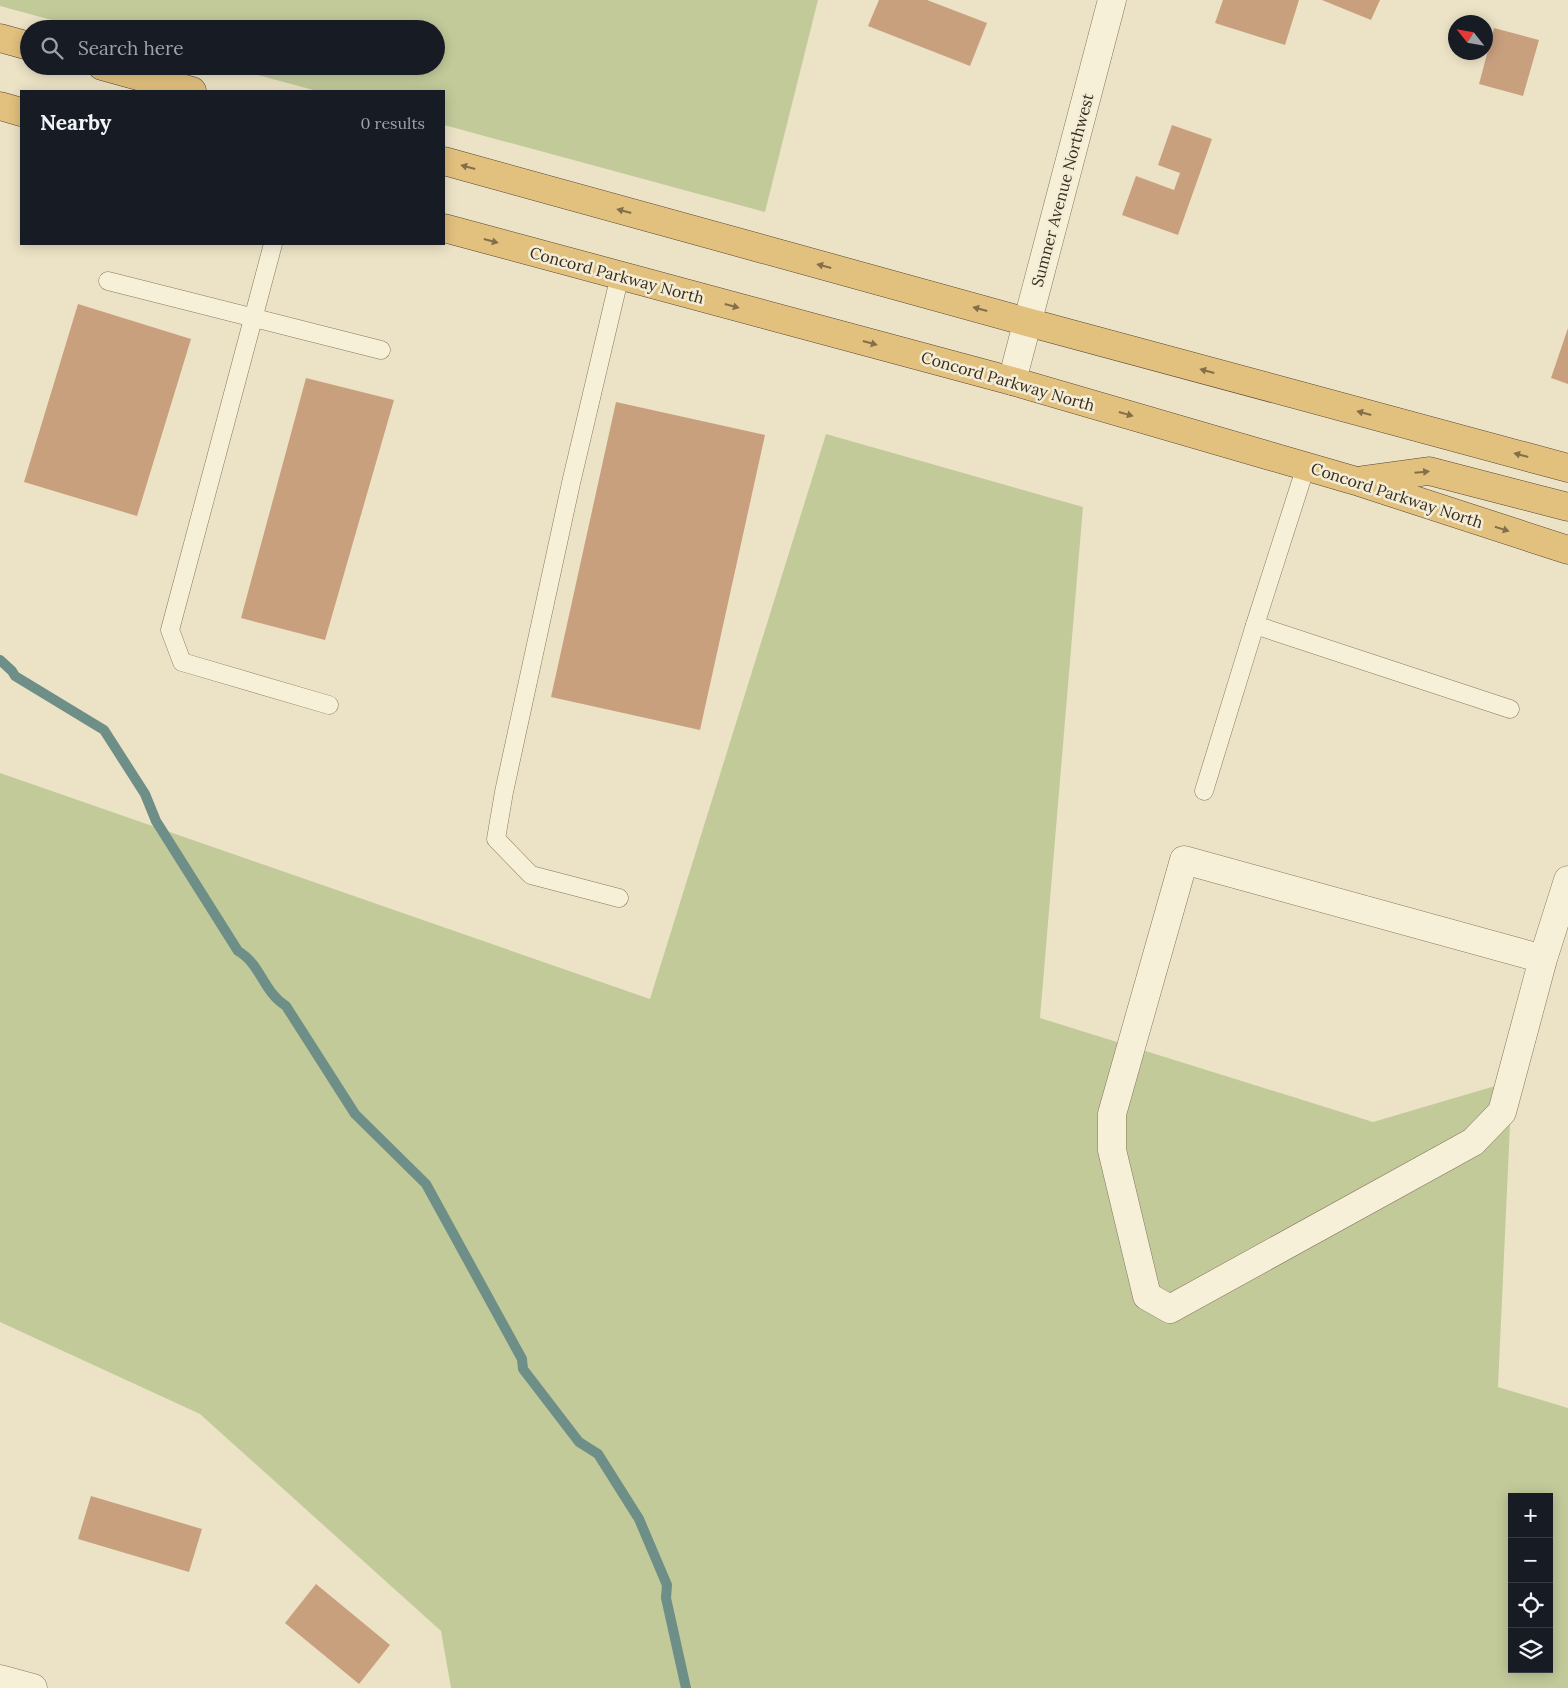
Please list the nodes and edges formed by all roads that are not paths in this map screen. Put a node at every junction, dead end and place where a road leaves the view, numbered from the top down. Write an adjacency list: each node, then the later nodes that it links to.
1 (1112, 0): 14 (street, Sumner Avenue Northwest)
2 (0, 38): 3 (highway)
3 (20, 44)
4 (134, 75): 5 (highway)
5 (188, 90)
6 (0, 106): 7 (highway)
7 (20, 112)
8 (445, 161): 14 (highway, one-way to 8)
9 (445, 228): 11 (highway, Concord Parkway North, one-way to 11)
10 (273, 245): 13 (lane)
11 (620, 275): 16 (highway, Concord Parkway North, one-way to 16); 27 (lane)
12 (108, 281): 13 (lane)
13 (254, 318): 15 (lane); 23 (lane)
14 (1027, 322): 16 (street, Sumner Avenue Northwest); 18 (highway, one-way to 14)
15 (381, 350)
16 (1012, 381): 17 (highway, Concord Parkway North, one-way to 17)
17 (1306, 466): 19 (highway, Concord Parkway North); 22 (lane)
18 (1568, 468)
19 (1356, 480): 20 (highway, one-way to 20); 21 (highway, Concord Parkway North, one-way to 21)
20 (1568, 507)
21 (1568, 550)
22 (1254, 625): 24 (lane); 25 (lane)
23 (329, 705)
24 (1510, 708)
25 (1204, 791)
26 (1568, 880): 28 (street)
27 (619, 898)
28 (1543, 959): 28 (street)
29 (0, 1679): 30 (street)
30 (33, 1688)

